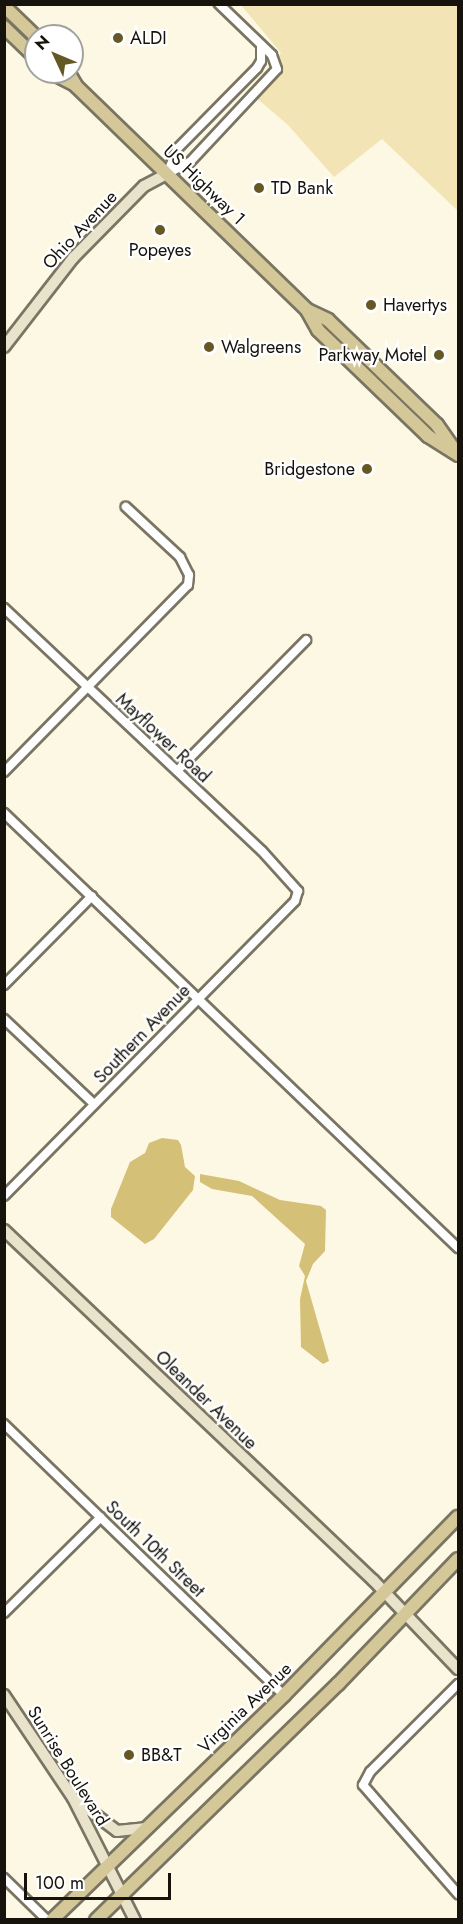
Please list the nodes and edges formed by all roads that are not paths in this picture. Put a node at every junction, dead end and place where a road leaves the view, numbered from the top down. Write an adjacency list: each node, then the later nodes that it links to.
1 (219, 4): 5 (street)
2 (4, 6): 3 (main road)
3 (24, 25)
4 (4, 27): 6 (main road)
5 (261, 45): 9 (street); 9 (street, Ohio Avenue)
6 (24, 46)
7 (72, 84): 8 (main road, US Highway 1)
8 (76, 86): 9 (main road, US Highway 1)
9 (167, 174): 10 (main road, Ohio Avenue); 11 (main road, US Highway 1)
10 (4, 347)
11 (458, 455)
12 (126, 507): 15 (street)
13 (4, 609): 15 (street, Mayflower Road)
14 (306, 640): 16 (street)
15 (88, 687): 16 (street, Mayflower Road); 17 (street)
16 (177, 771): 19 (street, Mayflower Road)
17 (4, 772)
18 (4, 813): 20 (street)
19 (298, 891): 22 (street, Southern Avenue)
20 (92, 896): 21 (street); 22 (street)
21 (4, 986)
22 (198, 997): 24 (street, Southern Avenue); 27 (street)
23 (4, 1018): 24 (street)
24 (94, 1104): 25 (street, Southern Avenue)
25 (4, 1196)
26 (4, 1230): 32 (main road, Oleander Avenue)
27 (459, 1248)
28 (4, 1424): 29 (street, South 10th Street)
29 (101, 1517): 33 (street); 38 (street, South 10th Street)
30 (459, 1517): 32 (main road, Virginia Avenue)
31 (459, 1559): 34 (main road)
32 (385, 1593): 34 (main road, Oleander Avenue); 38 (main road, Virginia Avenue)
33 (4, 1613)
34 (406, 1614): 35 (main road, Oleander Avenue); 43 (main road)
35 (459, 1670)
36 (459, 1684): 44 (street)
37 (4, 1695): 39 (main road, Sunrise Boulevard)
38 (284, 1695): 40 (main road, Virginia Avenue)
39 (74, 1798): 40 (main road); 41 (main road, Sunrise Boulevard)
40 (147, 1828): 41 (main road, Virginia Avenue)
41 (108, 1866): 43 (main road, Sunrise Boulevard); 46 (main road, Virginia Avenue)
42 (4, 1878): 45 (street)
43 (123, 1893): 47 (main road); 48 (main road, Sunrise Boulevard)
44 (459, 1894)
45 (47, 1920)
46 (52, 1920)
47 (96, 1920)
48 (135, 1920)

